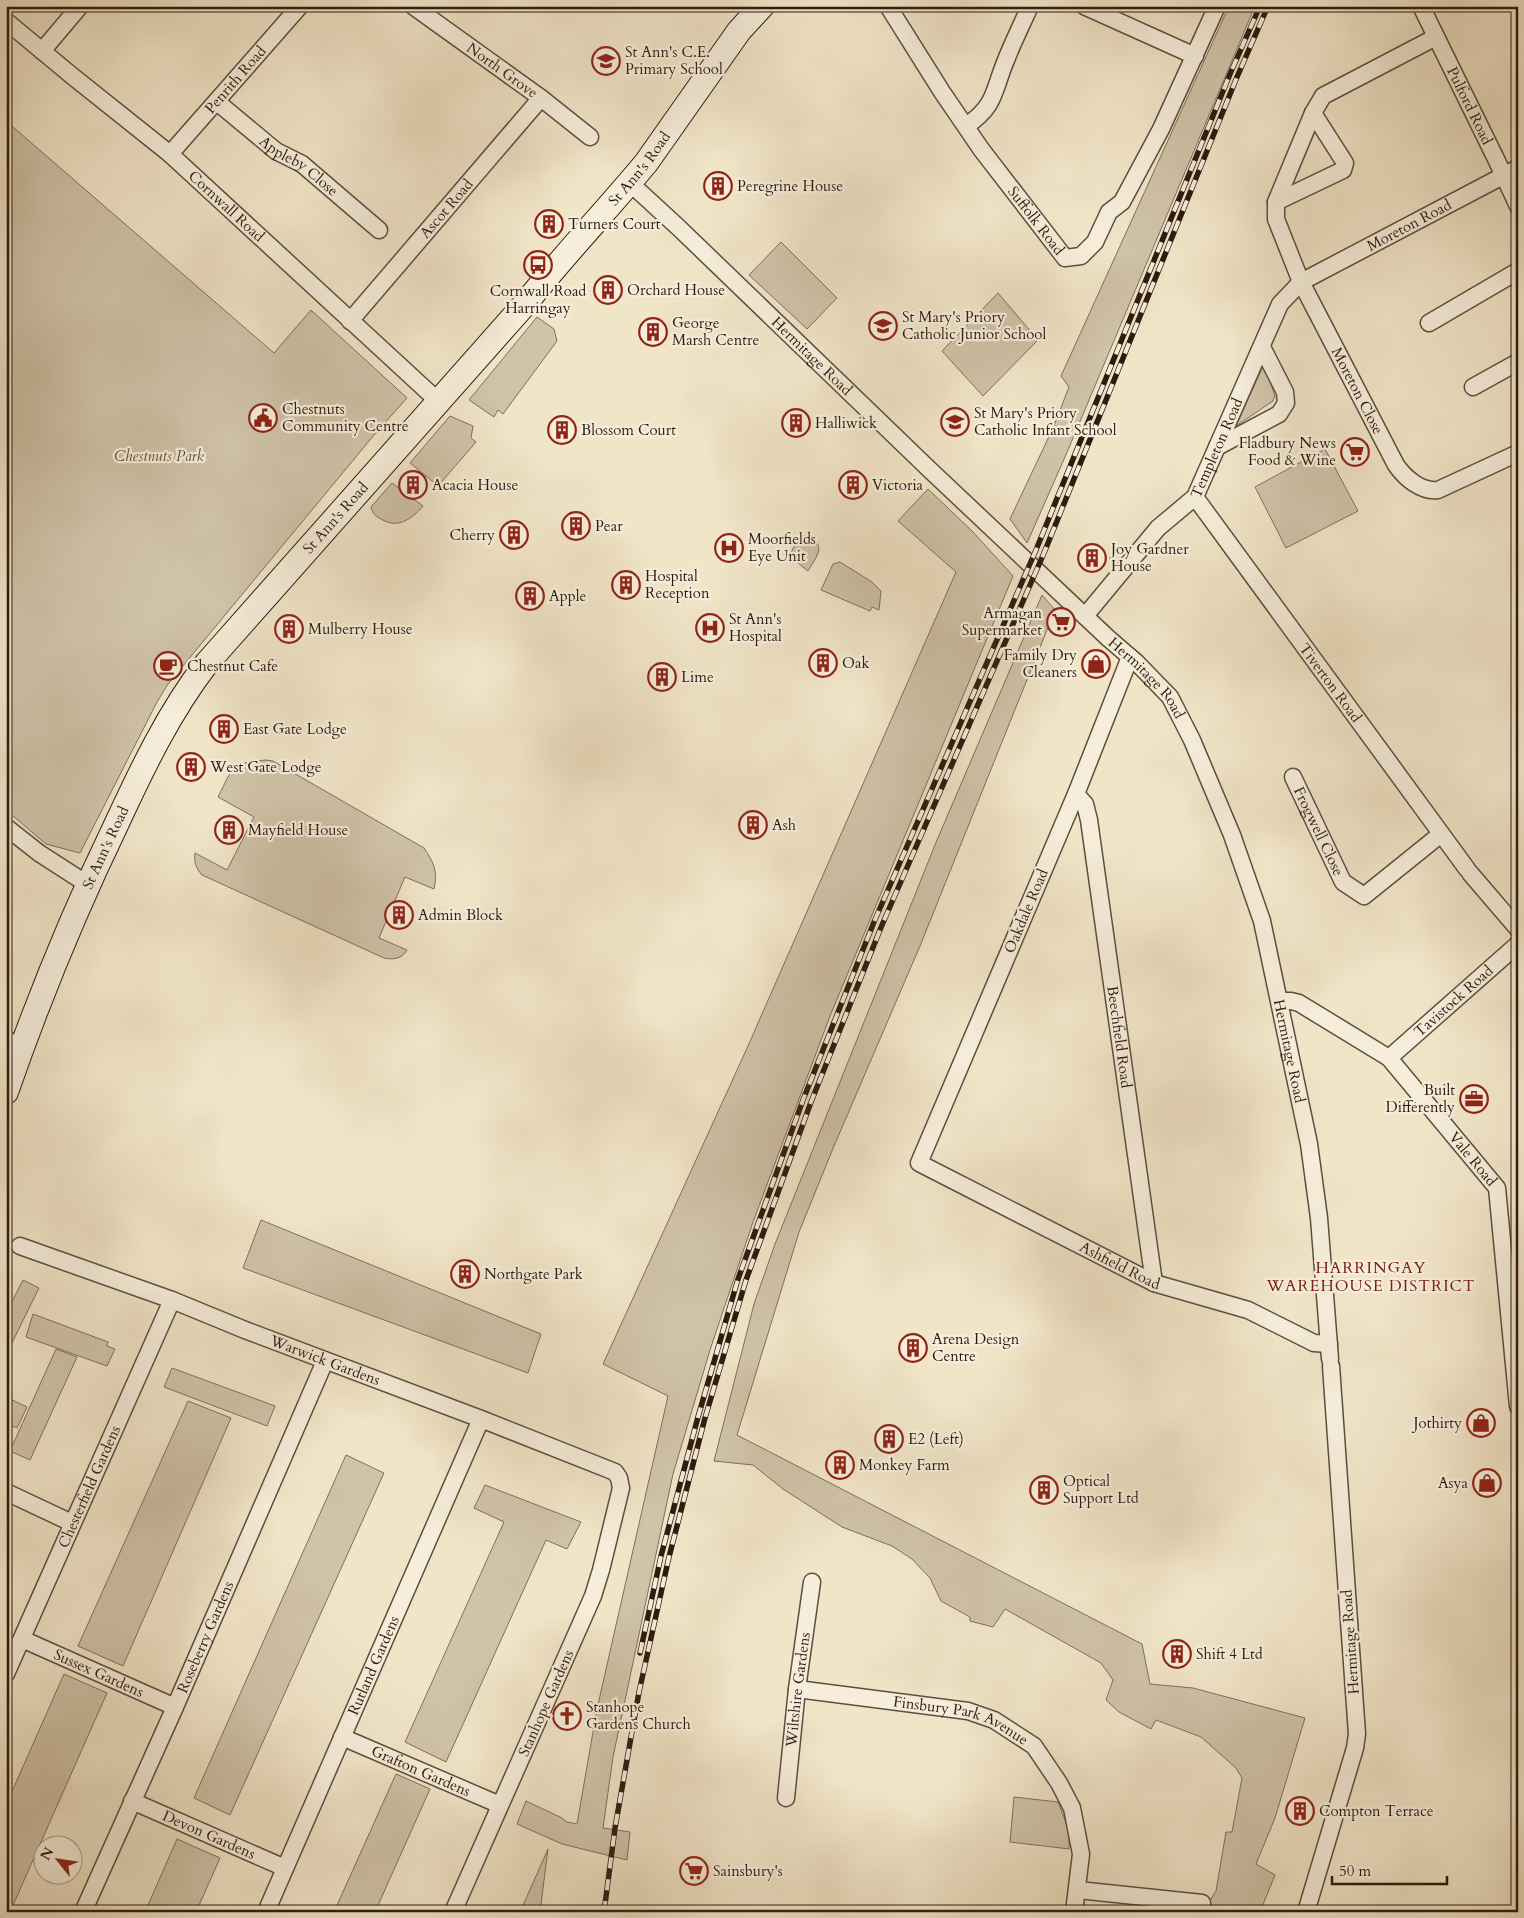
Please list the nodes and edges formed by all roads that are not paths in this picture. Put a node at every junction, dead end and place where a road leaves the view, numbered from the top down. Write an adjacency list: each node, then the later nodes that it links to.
1 (80, 6): 12 (street)
2 (300, 6): 15 (street, Penrith Road)
3 (413, 6): 14 (street, North Grove)
4 (888, 6): 17 (street, Suffolk Road)
5 (1030, 6): 17 (street)
6 (1084, 6): 13 (street)
7 (1217, 6): 13 (street, Suffolk Road)
8 (1421, 6): 11 (street, Pulford Road)
9 (758, 7): 22 (main road, St Ann's Road)
10 (6, 21): 12 (street, Cornwall Road)
11 (1436, 37): 16 (street); 21 (street, Pulford Road)
12 (42, 51): 19 (street, Cornwall Road)
13 (1195, 56): 17 (street, Suffolk Road)
14 (541, 98): 18 (street, North Grove); 28 (street, Ascot Road)
15 (217, 102): 19 (street, Penrith Road); 25 (street, Appleby Close)
16 (1313, 113): 23 (street); 23 (street)
17 (966, 126)
18 (590, 137)
19 (170, 154): 28 (street, Cornwall Road)
20 (1518, 168): 21 (street, Moreton Road)
21 (1503, 175): 24 (street, Pulford Road); 27 (street, Moreton Road)
22 (630, 183): 33 (main road, St Ann's Road); 37 (street, Hermitage Road)
23 (1276, 202): 27 (street, Moreton Close)
24 (1518, 206)
25 (379, 230)
26 (1518, 271): 29 (street)
27 (1301, 282): 30 (street, Templeton Road); 35 (street, Moreton Close)
28 (350, 321): 33 (street, Cornwall Road)
29 (1430, 323)
30 (1262, 347): 34 (street, Templeton Road); 34 (street)
31 (1518, 362): 32 (street)
32 (1473, 386)
33 (438, 401): 43 (main road, St Ann's Road)
34 (1217, 447): 36 (street, Templeton Road)
35 (1518, 453)
36 (1195, 497): 37 (street, Templeton Road); 42 (street, Tiverton Road)
37 (1085, 616): 38 (street, Hermitage Road)
38 (1130, 657): 40 (street, Oakdale Road); 46 (street, Hermitage Road)
39 (1293, 776): 42 (street, Frogwell Close)
40 (1076, 794): 50 (street, Oakdale Road); 52 (street, Beechfield Road)
41 (6, 827): 43 (street)
42 (1441, 834): 44 (street, Tiverton Road)
43 (87, 884): 47 (main road, St Ann's Road)
44 (1518, 930)
45 (1518, 944): 48 (street, Tavistock Road)
46 (1280, 1001): 48 (street, Vale Road); 54 (street, Hermitage Road)
47 (14, 1044): 49 (main road, St Ann's Road)
48 (1389, 1058): 56 (street, Vale Road)
49 (6, 1092)
50 (919, 1164): 52 (street, Ashfield Road)
51 (20, 1246): 53 (street, Warwick Gardens)
52 (1154, 1282): 54 (street, Ashfield Road)
53 (172, 1300): 55 (street, Warwick Gardens); 60 (street, Chesterfield Gardens)
54 (1330, 1356): 77 (street, Hermitage Road)
55 (325, 1361): 57 (street, Warwick Gardens); 65 (street, Roseberry Gardens)
56 (1518, 1406)
57 (481, 1419): 58 (street, Warwick Gardens); 66 (street, Rutland Gardens)
58 (621, 1488): 69 (street, Stanhope Gardens)
59 (6, 1492): 60 (street)
60 (72, 1523): 62 (street, Chesterfield Gardens)
61 (812, 1582): 64 (street, Wiltshire Gardens)
62 (22, 1639): 63 (street, Chesterfield Gardens); 65 (street, Sussex Gardens)
63 (6, 1674)
64 (797, 1689): 67 (street, Wiltshire Gardens); 71 (street, Finsbury Park Avenue)
65 (176, 1707): 68 (street, Roseberry Gardens)
66 (342, 1737): 69 (street, Grafton Gardens); 70 (street, Rutland Gardens)
67 (786, 1798)
68 (132, 1801): 70 (street, Devon Gardens); 73 (street, Roseberry Gardens)
69 (500, 1805): 75 (street, Stanhope Gardens)
70 (285, 1868): 74 (street, Rutland Gardens)
71 (1078, 1890): 72 (street); 76 (street, Finsbury Park Avenue)
72 (1202, 1903)
73 (83, 1912)
74 (266, 1912)
75 (453, 1912)
76 (1074, 1912)
77 (1306, 1912)

